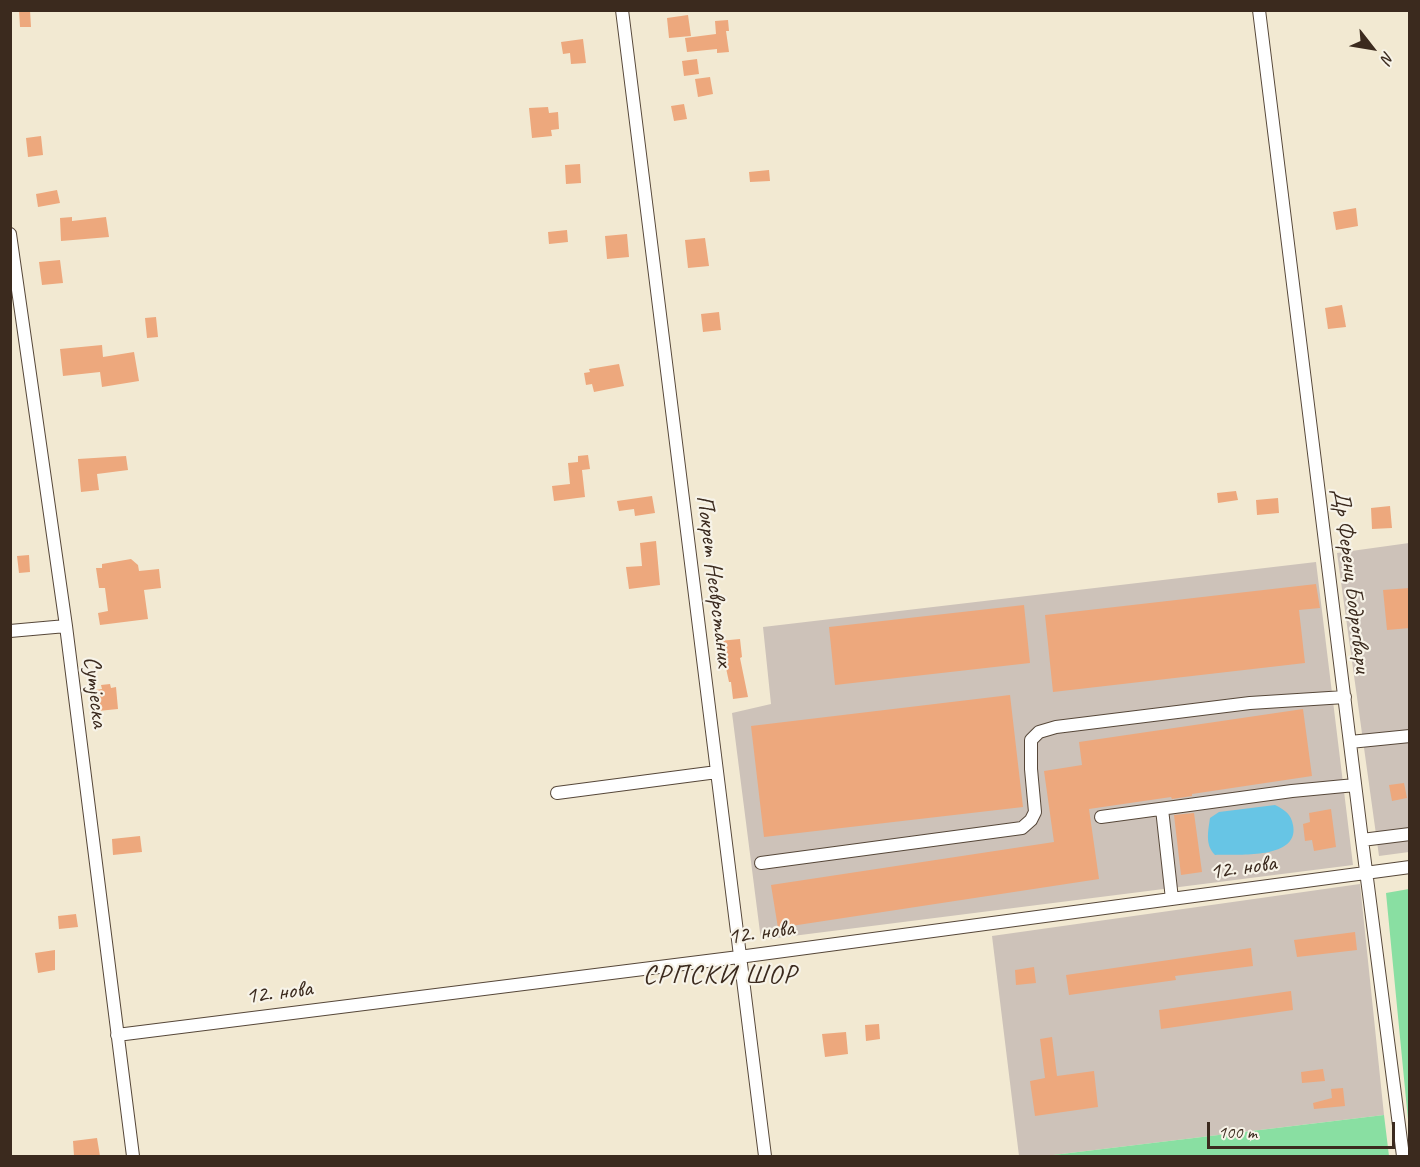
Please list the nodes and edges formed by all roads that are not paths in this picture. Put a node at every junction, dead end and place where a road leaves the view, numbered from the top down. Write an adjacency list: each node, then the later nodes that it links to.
1 (622, 10): 10 (street, Покрет Несврстаних)
2 (1259, 10): 7 (street, Др Ференц Бодрогвари)
3 (10, 234): 4 (street, Сутјеска)
4 (15, 308): 5 (street, Сутјеска)
5 (66, 626): 6 (street); 22 (street, Сутјеска)
6 (10, 631)
7 (1345, 697): 9 (street, Др Ференц Бодрогвари); 17 (street)
8 (1410, 736): 9 (street)
9 (1350, 742): 11 (street, Др Ференц Бодрогвари)
10 (717, 772): 12 (street); 21 (street, Покрет Несврстаних)
11 (1355, 785): 13 (street); 16 (street, Др Ференц Бодрогвари)
12 (557, 793)
13 (1162, 809): 14 (street); 20 (street)
14 (1101, 817)
15 (1410, 834): 16 (street)
16 (1362, 840): 19 (street, Др Ференц Бодрогвари)
17 (761, 863)
18 (1410, 867): 19 (street, 12. нова)
19 (1366, 872): 20 (street, 12. нова); 25 (street, Др Ференц Бодрогвари)
20 (1172, 899): 21 (street, 12. нова)
21 (739, 957): 22 (street, 12. нова); 24 (street, Покрет Несврстаних)
22 (117, 1035): 23 (street, Сутјеска)
23 (134, 1156)
24 (765, 1156)
25 (1403, 1156)

